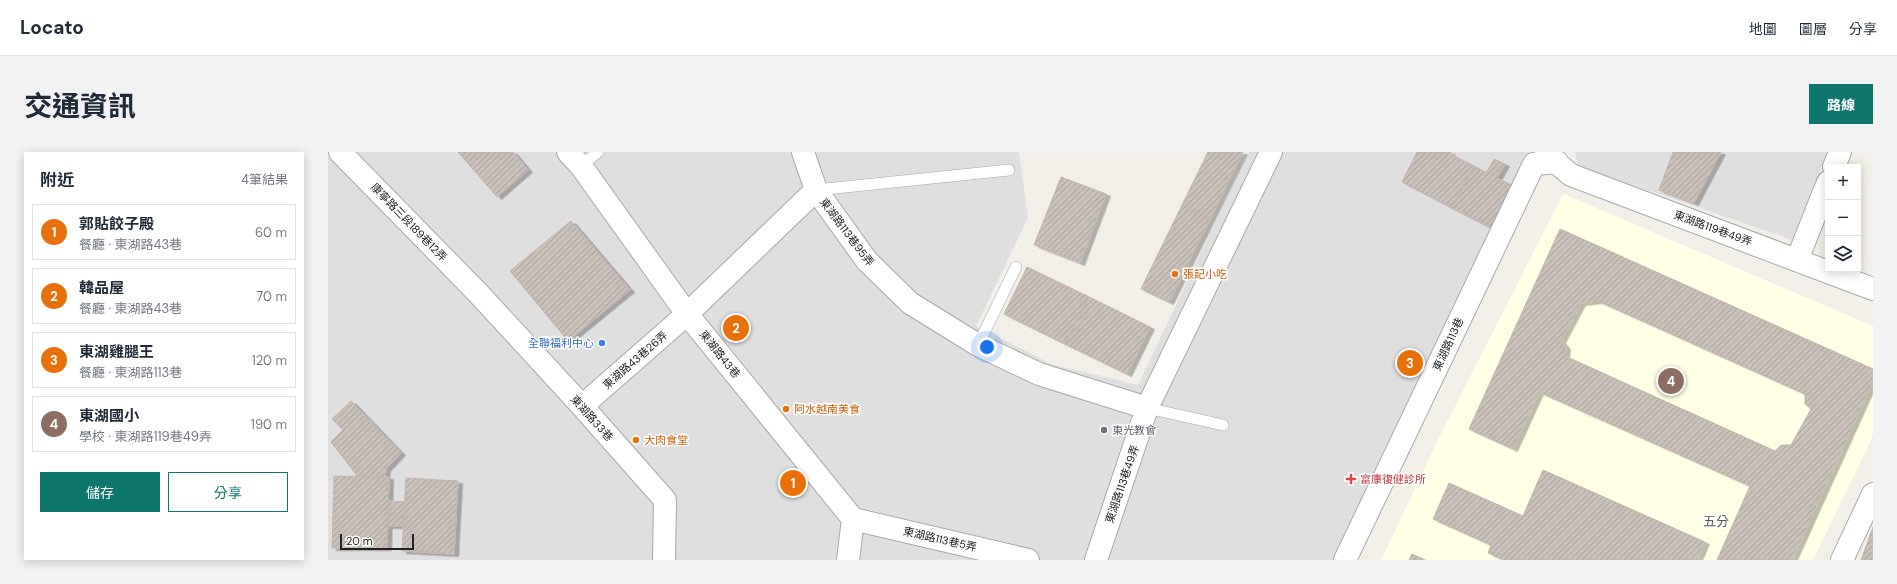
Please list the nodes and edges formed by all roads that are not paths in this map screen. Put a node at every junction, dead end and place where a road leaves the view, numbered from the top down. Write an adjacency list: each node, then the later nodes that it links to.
1 (340, 152): 16 (street, 康寧路三段189巷12弄)
2 (598, 152): 8 (lane)
3 (803, 152): 11 (street, 東湖路113巷95弄)
4 (1271, 152): 20 (street, 東湖路113巷49弄)
5 (1529, 152): 7 (street)
6 (1840, 152): 9 (street)
7 (1550, 157): 13 (street, 東湖路119巷49弄); 28 (street, 東湖路113巷)
8 (575, 159): 17 (street, 東湖路43巷)
9 (1835, 164)
10 (1010, 170): 11 (lane)
11 (816, 190): 17 (street, 東湖路43巷26弄); 18 (street, 東湖路113巷95弄)
12 (1825, 190): 13 (street)
13 (1797, 260): 15 (street, 東湖路119巷49弄)
14 (1016, 266): 18 (lane)
15 (1873, 289)
16 (478, 293): 19 (street, 東湖路33巷)
17 (687, 314): 19 (street, 東湖路43巷26弄); 23 (street, 東湖路43巷)
18 (978, 345): 20 (street, 東湖路113巷95弄)
19 (582, 406): 24 (street, 東湖路33巷)
20 (1147, 408): 21 (lane); 27 (street, 東湖路113巷49弄)
21 (1224, 424)
22 (1873, 494): 29 (street)
23 (852, 522): 25 (street); 26 (street, 東湖路113巷5弄)
24 (664, 560)
25 (848, 560)
26 (1028, 560)
27 (1096, 560)
28 (1345, 560)
29 (1842, 560)

